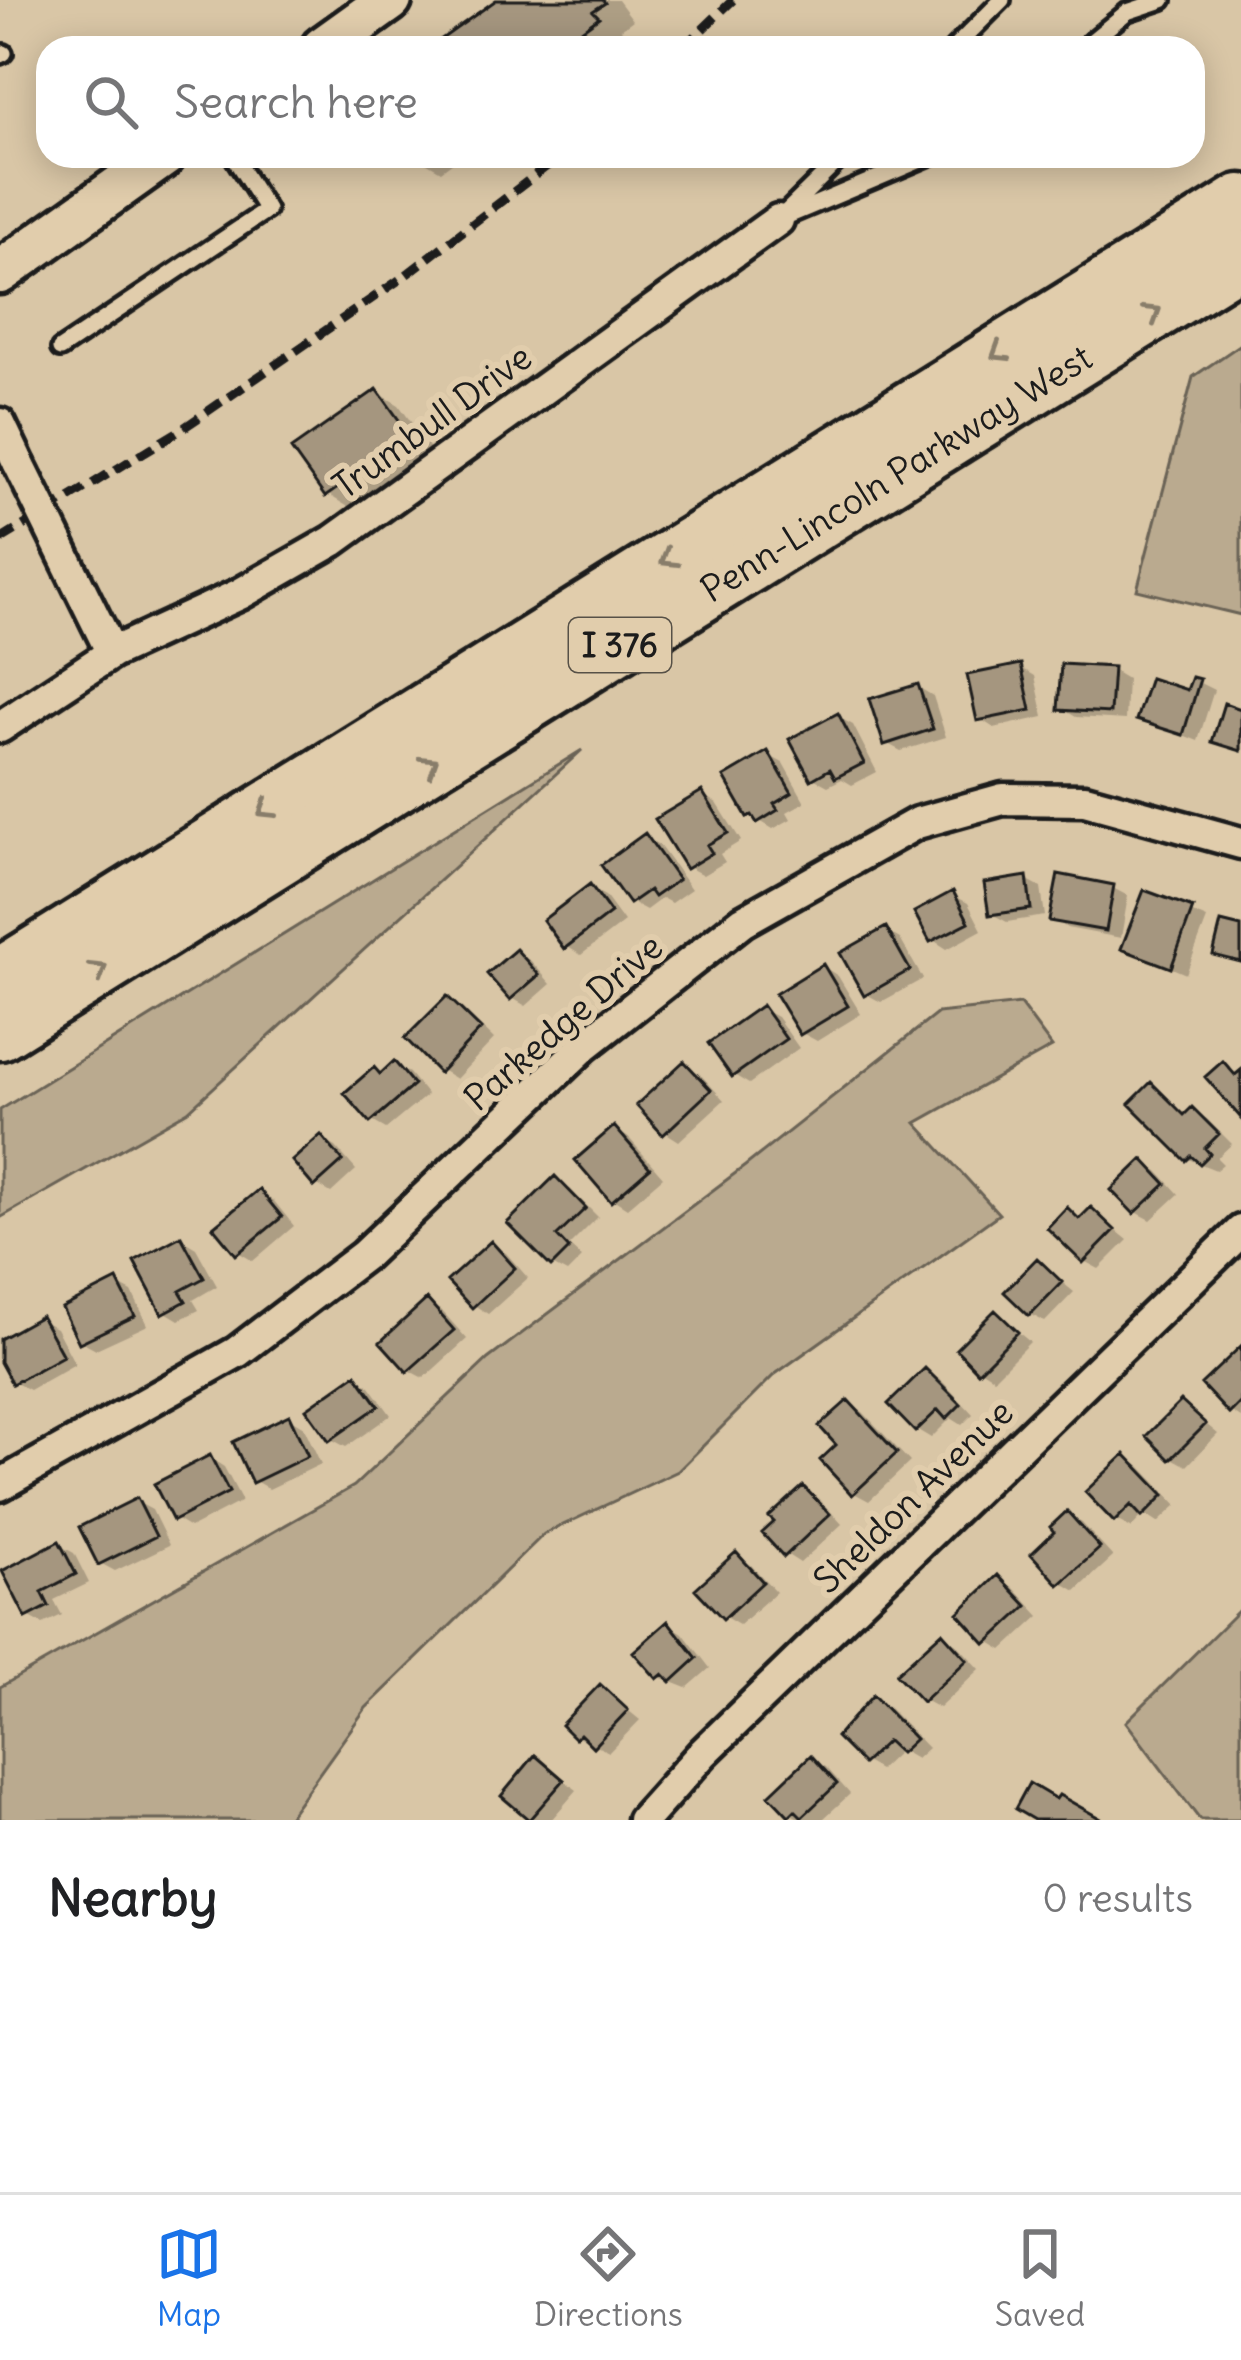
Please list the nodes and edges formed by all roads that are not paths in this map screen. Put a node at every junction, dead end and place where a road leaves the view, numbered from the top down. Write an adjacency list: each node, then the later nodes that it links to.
1 (390, 0): 4 (main road)
2 (1002, 0): 5 (lane)
3 (1163, 0): 6 (lane)
4 (339, 36)
5 (965, 36)
6 (1098, 36)
7 (146, 168): 14 (main road)
8 (241, 168): 15 (lane)
9 (832, 168): 12 (lane)
10 (902, 168): 12 (lane)
11 (1241, 202): 20 (highway, Penn-Lincoln Parkway West / I 376, one-way to 20)
12 (778, 220): 17 (street, Trumbull Drive)
13 (1241, 258): 21 (highway, Penn-Lincoln Parkway West / I 376, one-way to 13)
14 (0, 272)
15 (60, 349)
16 (0, 424): 17 (street, bridge)
17 (112, 653): 18 (street, Trumbull Drive)
18 (0, 727)
19 (1241, 844): 23 (street, Parkedge Drive)
20 (0, 976)
21 (0, 1032)
22 (1241, 1231): 24 (street, Sheldon Avenue)
23 (0, 1485)
24 (643, 1820)

